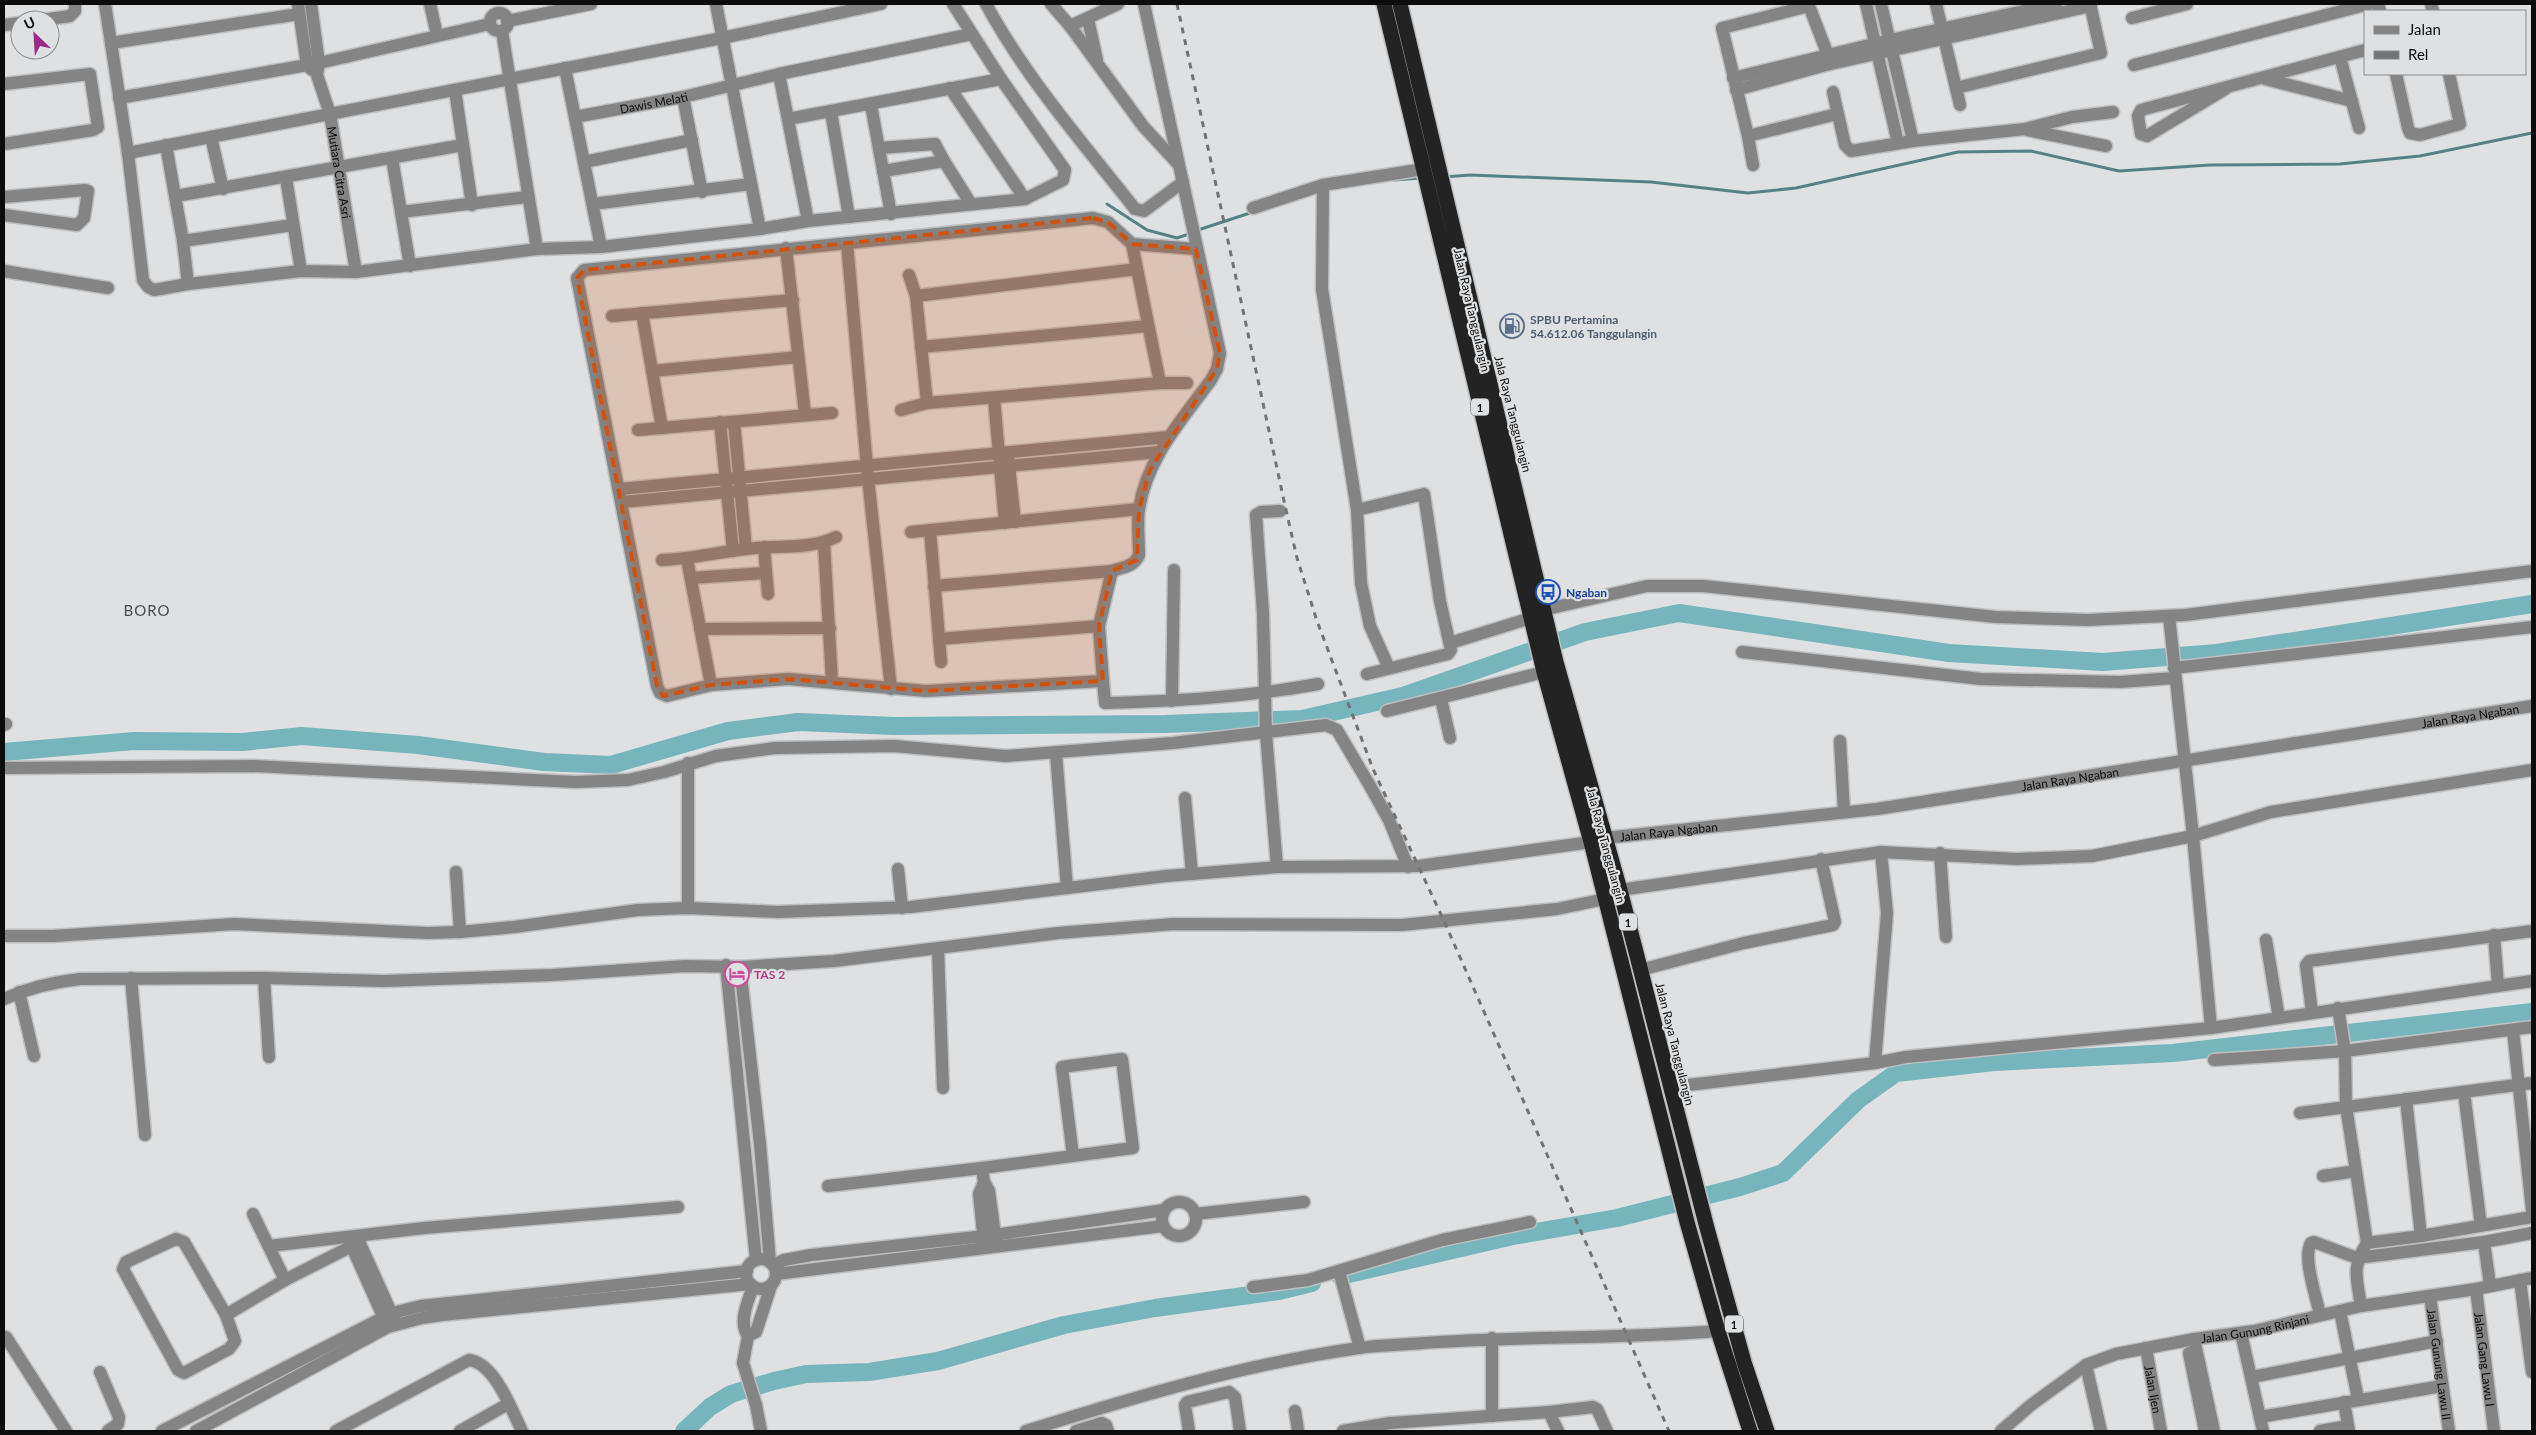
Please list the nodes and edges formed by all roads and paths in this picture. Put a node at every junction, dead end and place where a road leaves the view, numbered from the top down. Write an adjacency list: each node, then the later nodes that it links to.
1 (75, 4): 25 (street)
2 (105, 4): 33 (street)
3 (311, 4): 41 (street, Mutiara Citra Asri)
4 (430, 4): 31 (street)
5 (591, 4): 22 (street)
6 (716, 4): 32 (street)
7 (881, 4): 32 (street)
8 (953, 4): 30 (street)
9 (986, 4): 90 (street)
10 (1051, 4): 28 (street)
11 (1118, 4): 27 (street)
12 (1144, 4): 84 (street)
13 (1384, 4): 88 (highway, Jalan Raya Tanggulangin / 1)
14 (1400, 4): 176 (highway, Jala Raya Tanggulangin / 1)
15 (1866, 4): 35 (street)
16 (1881, 4): 34 (street)
17 (1936, 4): 29 (street)
18 (2056, 4): 29 (street)
19 (2187, 4): 26 (street)
20 (2369, 4): 39 (street)
21 (2091, 5): 29 (street); 53 (street)
22 (564, 6): 24 (street)
23 (298, 9): 33 (street); 41 (street, Mutiara Citra Asri)
24 (498, 16): 31 (street); 48 (street)
25 (60, 17)
26 (2132, 18)
27 (1088, 19): 28 (street); 40 (street)
28 (1070, 26): 40 (street)
29 (1943, 33): 34 (street); 53 (street)
30 (972, 34): 43 (street, Dawis Melati); 47 (street)
31 (437, 36): 41 (street)
32 (722, 38): 42 (street); 51 (street)
33 (111, 43): 58 (street)
34 (1891, 45): 35 (street); 73 (street)
35 (1876, 49): 37 (street); 50 (street); 74 (street)
36 (2364, 50): 38 (street)
37 (1828, 55): 50 (street); 50 (street)
38 (2340, 57): 46 (street); 59 (street)
39 (2134, 65)
40 (1098, 66): 84 (street)
41 (314, 68): 58 (street); 64 (street, Mutiara Citra Asri)
42 (565, 68): 48 (street); 66 (street)
43 (779, 74): 51 (street, Dawis Melati); 67 (street)
44 (2396, 75): 45 (street)
45 (2449, 75)
46 (2263, 78): 54 (street); 59 (street)
47 (1000, 79): 52 (street); 98 (street)
48 (508, 80): 55 (street); 97 (street)
49 (4, 84): 75 (street)
50 (1735, 84): 70 (street)
51 (732, 86): 57 (street, Dawis Melati); 91 (street)
52 (950, 88): 61 (street); 98 (street)
53 (1956, 88): 60 (street)
54 (2225, 89): 54 (street)
55 (455, 90): 64 (street); 76 (street)
56 (1833, 92): 65 (street)
57 (683, 97): 66 (street, Dawis Melati); 72 (street)
58 (119, 98): 80 (street)
59 (2352, 101): 68 (street)
60 (1960, 104)
61 (871, 105): 62 (street); 79 (street)
62 (831, 112): 67 (street); 106 (street)
63 (2113, 112): 69 (street)
64 (330, 114): 71 (street); 86 (street, Mutiara Citra Asri)
65 (1837, 114): 70 (street); 74 (street)
66 (575, 117): 83 (street)
67 (788, 119): 107 (street)
68 (2359, 128)
69 (2025, 129): 73 (street); 78 (street)
70 (1748, 136): 85 (street)
71 (211, 137): 77 (street); 92 (street)
72 (692, 140): 83 (street); 94 (street)
73 (1913, 141): 74 (street)
74 (1898, 143)
75 (4, 144)
76 (463, 145): 81 (street); 101 (street)
77 (166, 146): 80 (street); 95 (street)
78 (2106, 146)
79 (879, 148): 82 (street); 87 (street)
80 (128, 153): 123 (street)
81 (392, 158): 86 (street); 103 (street)
82 (944, 161): 87 (street); 100 (street)
83 (584, 162): 99 (street)
84 (1178, 164): 90 (street)
85 (1753, 165)
86 (340, 168): 89 (street); 121 (street, Mutiara Citra Asri)
87 (883, 171): 104 (street)
88 (1424, 172): 93 (street); 176 (highway, Jalan Raya Tanggulangin / 1)
89 (286, 178): 92 (street); 108 (street)
90 (1183, 182): 113 (street)
91 (751, 184): 94 (street); 109 (street)
92 (223, 190): 95 (street)
93 (1323, 190): 102 (street); 157 (street)
94 (702, 192): 99 (street)
95 (176, 196): 110 (street)
96 (4, 197): 105 (street)
97 (527, 197): 101 (street); 115 (street)
98 (1025, 199): 100 (street)
99 (593, 204): 114 (street)
100 (971, 204): 104 (street)
101 (472, 205): 103 (street)
102 (1253, 208)
103 (401, 212): 117 (street)
104 (891, 214): 106 (street)
105 (4, 215)
106 (849, 217): 107 (street)
107 (808, 221): 109 (street)
108 (293, 225): 110 (street); 120 (street)
109 (760, 229): 114 (street)
110 (183, 240): 123 (street)
111 (847, 243): 112 (street); 116 (street); 147 (street)
112 (1132, 244): 113 (street); 118 (street)
113 (1196, 244): 144 (street)
114 (601, 247): 115 (street)
115 (537, 248): 117 (street)
116 (786, 248): 126 (street); 152 (street)
117 (410, 266): 121 (street)
118 (1137, 269): 125 (street); 129 (street)
119 (4, 271): 124 (street)
120 (301, 271): 121 (street); 123 (street)
121 (356, 272)
122 (909, 275): 125 (street)
123 (188, 284)
124 (108, 288)
125 (916, 296): 130 (street)
126 (793, 300): 127 (street); 131 (street)
127 (642, 313): 128 (street); 132 (street)
128 (612, 316)
129 (1148, 326): 130 (street); 133 (street)
130 (921, 347): 136 (street)
131 (798, 358): 132 (street); 139 (street)
132 (652, 371): 142 (street)
133 (1160, 383): 134 (street); 135 (street)
134 (1188, 383)
135 (998, 397): 136 (street); 145 (street)
136 (927, 403): 137 (street)
137 (901, 410)
138 (832, 413): 139 (street)
139 (805, 414): 141 (street)
140 (720, 422): 141 (street); 142 (street); 149 (street)
141 (734, 422): 150 (street)
142 (662, 428): 143 (street)
143 (638, 430)
144 (1169, 437): 145 (street); 146 (street)
145 (1003, 451): 147 (street); 148 (street)
146 (1159, 452): 148 (street); 156 (street)
147 (867, 465): 150 (street); 151 (street)
148 (1005, 465): 151 (street); 159 (street)
149 (726, 478): 150 (street); 152 (street); 154 (street)
150 (740, 478): 153 (street)
151 (868, 478): 153 (street); 194 (street)
152 (620, 489): 155 (street)
153 (741, 491): 154 (street); 165 (street)
154 (728, 492): 155 (street); 166 (street)
155 (622, 502): 193 (street)
156 (1139, 510): 159 (street); 170 (street)
157 (1357, 510): 183 (street); 187 (street)
158 (1280, 511): 195 (street)
159 (1010, 522): 160 (street)
160 (930, 530): 161 (street); 174 (street)
161 (911, 532)
162 (836, 537): 163 (street)
163 (824, 543): 164 (street); 180 (street)
164 (764, 547): 165 (street); 172 (street)
165 (746, 548): 166 (street)
166 (733, 550): 167 (street)
167 (687, 559): 168 (street); 173 (street)
168 (662, 560)
169 (1174, 570): 197 (street)
170 (1112, 571): 174 (street); 178 (street)
171 (2532, 571): 177 (street)
172 (765, 573): 173 (street); 175 (street)
173 (691, 578): 181 (street)
174 (934, 586): 182 (street)
175 (768, 594)
176 (1538, 616): 177 (street); 183 (street); 186 (highway, 1)
177 (2169, 616): 188 (street)
178 (1099, 626): 182 (street); 190 (street)
179 (2532, 627): 188 (street)
180 (830, 628): 181 (street); 191 (street)
181 (700, 629): 193 (street)
182 (939, 639): 185 (street)
183 (1450, 643): 187 (street)
184 (1742, 652): 188 (street)
185 (941, 662)
186 (1548, 666): 196 (street); 211 (highway, Jala Raya Tanggulangin / 1)
187 (1389, 668): 189 (street)
188 (2174, 670): 204 (street)
189 (1367, 674)
190 (1103, 681): 194 (street); 197 (street)
191 (832, 682): 193 (street); 194 (street)
192 (1318, 684): 195 (street)
193 (711, 685)
194 (891, 689)
195 (1264, 696): 197 (street); 200 (street)
196 (1441, 699): 199 (street); 201 (street)
197 (1172, 701)
198 (2532, 706): 204 (street, Jalan Raya Ngaban)
199 (1387, 712)
200 (1266, 729): 203 (street); 215 (street); 216 (street)
201 (1450, 738)
202 (1840, 740): 209 (street)
203 (1056, 754): 205 (street); 220 (street)
204 (2184, 760): 209 (street, Jalan Raya Ngaban); 210 (street)
205 (688, 763): 206 (street); 223 (street)
206 (4, 768)
207 (2532, 770): 210 (street)
208 (1185, 798): 219 (street)
209 (1844, 812): 211 (street, Jalan Raya Ngaban)
210 (2193, 836): 213 (street); 245 (street)
211 (1598, 840): 215 (street, Jalan Raya Ngaban); 221 (highway, Jalan Raya Tanggulangin / 1); 222 (highway, Jala Raya Tanggulangin / 1)
212 (1881, 852): 213 (street); 214 (street); 253 (street)
213 (1940, 854): 229 (street)
214 (1821, 859): 221 (street); 234 (street)
215 (1408, 866): 216 (street, Jalan Raya Ngaban)
216 (1277, 867): 219 (street, Jalan Raya Ngaban)
217 (898, 869): 224 (street)
218 (456, 872): 226 (street)
219 (1192, 874): 220 (street, Jalan Raya Ngaban)
220 (1067, 888): 224 (street, Jalan Raya Ngaban)
221 (1620, 890): 234 (highway, Jalan Raya Tanggulangin / 1)
222 (1605, 899): 231 (street); 249 (highway, Jala Raya Tanggulangin / 1)
223 (688, 908): 224 (street, Jalan Raya Ngaban); 226 (street, Jalan Raya Ngaban)
224 (902, 908)
225 (2532, 931): 227 (street)
226 (460, 932): 228 (street, Jalan Raya Ngaban)
227 (2494, 935): 238 (street); 241 (street)
228 (4, 936)
229 (1946, 937)
230 (2266, 940): 243 (street)
231 (938, 949): 233 (street); 256 (street)
232 (726, 965): 233 (street); 236 (street); 263 (street)
233 (740, 967): 262 (street)
234 (1640, 970): 248 (highway, Jalan Raya Tanggulangin / 1)
235 (131, 978): 236 (street); 239 (street); 261 (street)
236 (264, 978): 251 (street)
237 (2532, 981): 238 (street)
238 (2498, 986): 242 (street)
239 (19, 992): 240 (street); 250 (street)
240 (4, 999)
241 (2312, 1012): 242 (street); 243 (street)
242 (2339, 1012): 247 (street)
243 (2279, 1018): 245 (street)
244 (2532, 1027): 246 (street)
245 (2211, 1028): 253 (street)
246 (2514, 1030): 247 (street); 254 (street)
247 (2344, 1044): 252 (street); 259 (street)
248 (1660, 1046): 249 (highway); 255 (highway, Jalan Raya Tanggulangin / 1)
249 (1643, 1052): 306 (highway, Jala Raya Tanggulangin / 1)
250 (34, 1056)
251 (270, 1057)
252 (2214, 1060)
253 (1875, 1063): 255 (street)
254 (2526, 1084): 257 (street); 272 (street)
255 (1670, 1087): 354 (highway, Jalan Raya Tanggulangin / 1)
256 (943, 1088)
257 (2464, 1092): 258 (street); 279 (street)
258 (2406, 1099): 259 (street); 282 (street)
259 (2346, 1106): 260 (street); 266 (street)
260 (2300, 1113)
261 (145, 1135)
262 (760, 1144): 263 (street); 291 (street)
263 (745, 1146): 289 (street)
264 (1074, 1156): 264 (street); 265 (street)
265 (982, 1168): 268 (street); 284 (street)
266 (2356, 1171): 267 (street); 286 (street)
267 (2323, 1176)
268 (828, 1186)
269 (1304, 1202): 274 (street)
270 (678, 1207): 283 (street)
271 (1164, 1210): 274 (street); 276 (street); 278 (street)
272 (2532, 1210)
273 (253, 1214): 287 (street)
274 (1195, 1214): 278 (street)
275 (2532, 1218): 279 (street)
276 (1087, 1221): 281 (street); 284 (street)
277 (1530, 1222): 292 (street)
278 (1163, 1226): 281 (street)
279 (2481, 1226): 282 (street)
280 (2532, 1233): 285 (street)
281 (1088, 1235): 284 (street)
282 (2421, 1236): 286 (street)
283 (354, 1241): 287 (street); 294 (street); 305 (street)
284 (990, 1242): 291 (street)
285 (2484, 1242): 288 (street); 296 (street)
286 (2367, 1243): 288 (street)
287 (269, 1246): 294 (street)
288 (2357, 1258): 301 (street); 304 (street)
289 (756, 1260): 290 (street); 291 (street)
290 (747, 1271): 295 (street); 299 (street)
291 (773, 1272): 295 (street); 308 (street)
292 (1340, 1273): 297 (street); 313 (street)
293 (2526, 1279): 296 (street, Jalan Gunung Rinjani); 318 (street)
294 (285, 1280): 303 (street)
295 (751, 1285): 299 (street); 308 (street)
296 (2490, 1285): 298 (street, Jalan Gunung Rinjani)
297 (1254, 1287)
298 (2476, 1289): 300 (street, Jalan Gunung Rinjani); 362 (street, Jalan Gang Lawu I)
299 (581, 1295): 305 (street)
300 (2430, 1296): 301 (street, Jalan Gunung Rinjani); 312 (street, Jalan Gunung Lawu II)
301 (2361, 1306): 302 (street, Jalan Gunung Rinjani)
302 (2340, 1311): 304 (street, Jalan Gunung Rinjani); 315 (street)
303 (226, 1315): 303 (street)
304 (2320, 1315): 307 (street, Jalan Gunung Rinjani)
305 (390, 1320): 324 (street); 329 (street)
306 (1718, 1331): 310 (street); 353 (highway, 1)
307 (2241, 1333): 311 (street, Jalan Gunung Rinjani); 319 (street)
308 (748, 1336): 343 (street)
309 (6, 1337): 336 (street)
310 (1492, 1338): 313 (street); 330 (street)
311 (2190, 1340): 314 (street, Jalan Gunung Rinjani); 357 (street); 358 (street)
312 (2437, 1341): 315 (street); 321 (street, Jalan Gunung Lawu II)
313 (1360, 1348): 320 (street)
314 (2146, 1348): 316 (street, Jalan Gunung Rinjani); 356 (street, Jalan Ijen)
315 (2351, 1356): 319 (street); 323 (street)
316 (2086, 1365): 335 (street, Jalan Gunung Rinjani); 355 (street)
317 (100, 1372): 337 (street)
318 (2532, 1372)
319 (2252, 1378): 331 (street)
320 (1209, 1379): 322 (street); 333 (street)
321 (2442, 1386): 323 (street); 361 (street, Jalan Gunung Lawu II)
322 (1211, 1396): 347 (street); 348 (street)
323 (2358, 1399): 325 (street)
324 (218, 1401): 329 (street); 338 (street)
325 (2344, 1402): 331 (street); 334 (street)
326 (508, 1404): 340 (street); 341 (street); 342 (street)
327 (1295, 1411): 349 (street)
328 (1550, 1412): 330 (street); 351 (street); 352 (street)
329 (225, 1415): 339 (street)
330 (1492, 1416): 332 (street)
331 (2260, 1417): 359 (street)
332 (1391, 1427): 350 (street)
333 (1049, 1428): 344 (street)
334 (2349, 1429): 360 (street)
335 (2005, 1430)
336 (66, 1431)
337 (108, 1431)
338 (162, 1431)
339 (196, 1431)
340 (336, 1431)
341 (460, 1431)
342 (522, 1431)
343 (761, 1431)
344 (1026, 1431)
345 (1076, 1431): 346 (street)
346 (1108, 1431)
347 (1189, 1431)
348 (1240, 1431)
349 (1298, 1431)
350 (1343, 1431)
351 (1558, 1431)
352 (1608, 1431)
353 (1750, 1431)
354 (1767, 1431)
355 (2101, 1431)
356 (2161, 1431)
357 (2205, 1431)
358 (2214, 1431)
359 (2263, 1431)
360 (2320, 1431)
361 (2449, 1431)
362 (2494, 1431)

